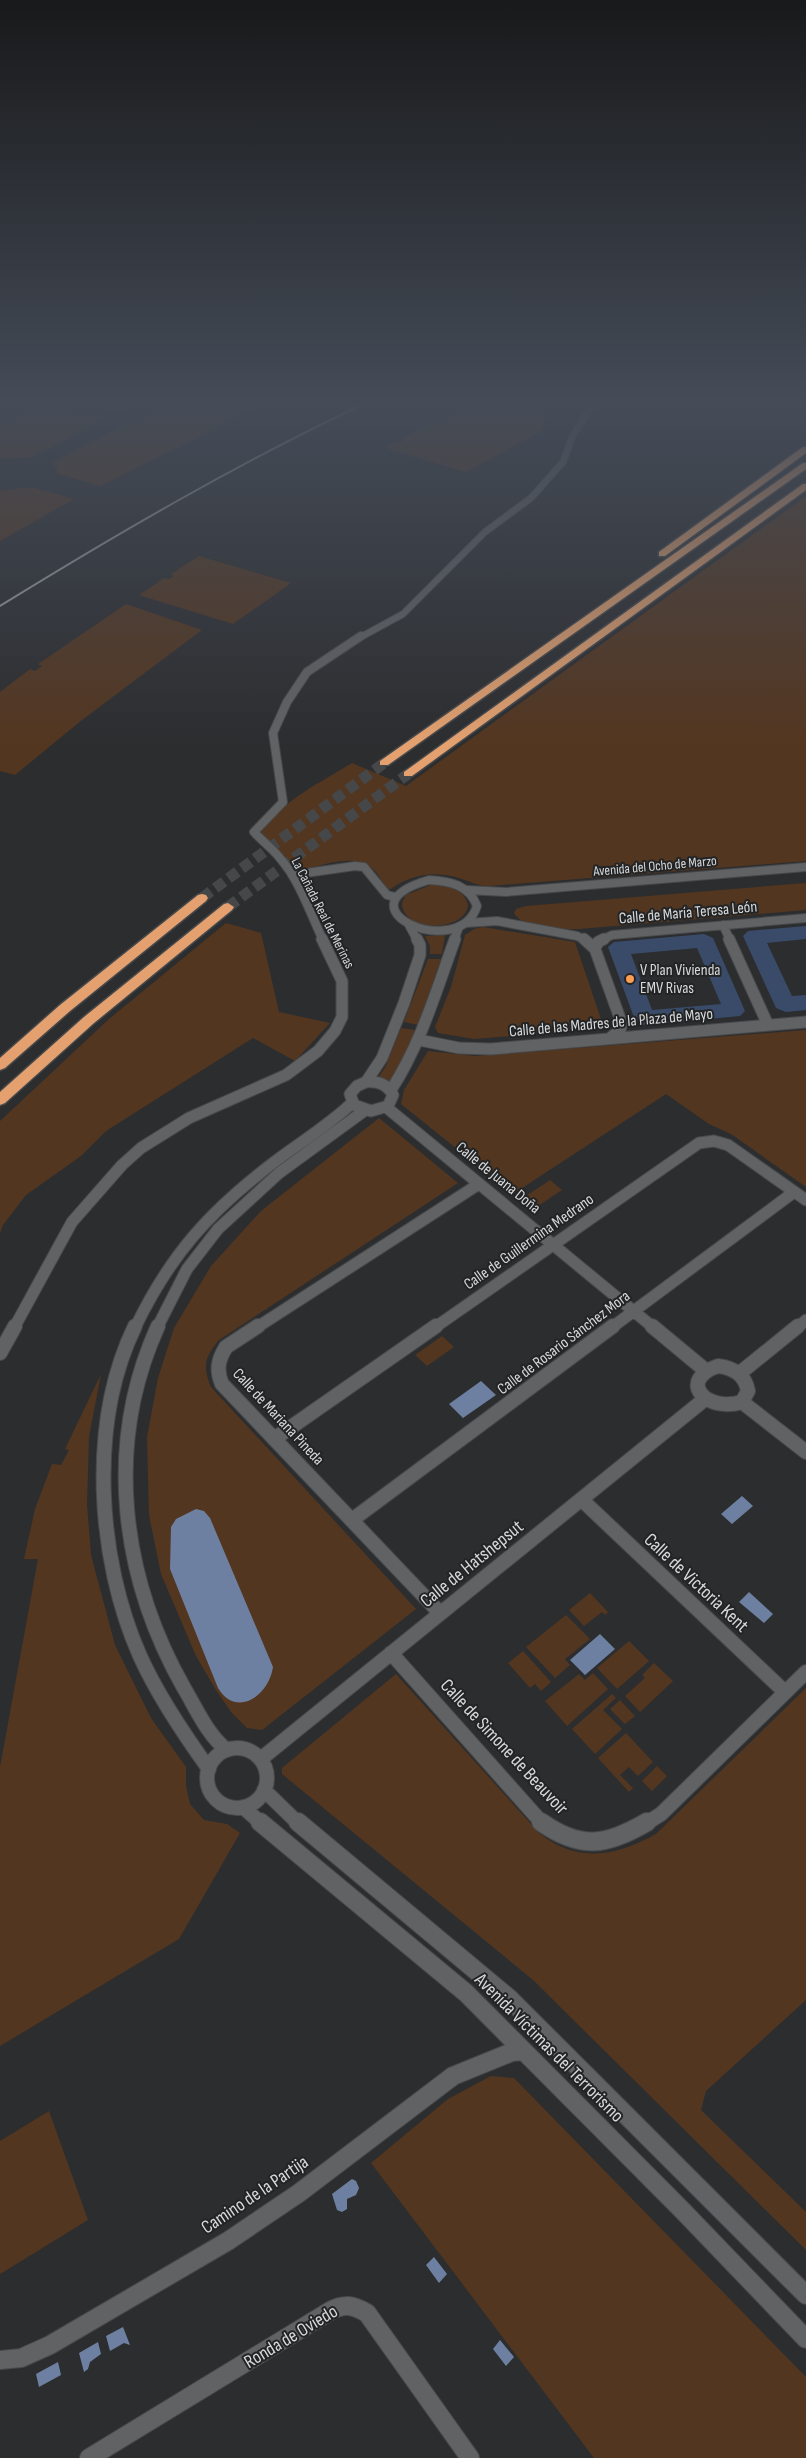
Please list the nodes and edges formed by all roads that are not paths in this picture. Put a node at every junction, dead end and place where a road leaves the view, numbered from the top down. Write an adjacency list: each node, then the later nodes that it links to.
1 (507, 516): 11 (street, La Cañada Real de Merinas)
2 (714, 516): 5 (highway)
3 (734, 516): 7 (highway)
4 (765, 516): 9 (highway)
5 (655, 559)
6 (624, 581): 7 (highway)
7 (548, 647): 8 (highway)
8 (384, 763)
9 (408, 774)
10 (806, 867): 13 (street, Avenida del Ocho de Marzo)
11 (292, 876): 14 (street); 42 (street, La Cañada Real de Merinas)
12 (467, 890): 13 (street, Avenida del Ocho de Marzo); 14 (street); 16 (street)
13 (506, 892): 16 (street, Avenida del Ocho de Marzo)
14 (395, 897): 19 (street)
15 (202, 898): 29 (highway)
16 (477, 906): 20 (street)
17 (228, 907): 32 (highway)
18 (806, 918): 21 (street, Calle de María Teresa León)
19 (409, 925): 20 (street); 30 (street)
20 (462, 925): 22 (street); 28 (street)
21 (722, 925): 22 (street, Calle de María Teresa León); 25 (street)
22 (595, 950): 24 (street)
23 (806, 1022): 25 (street, Calle de las Madres de la Plaza de Mayo)
24 (622, 1024): 26 (street); 27 (street)
25 (768, 1025): 26 (street, Calle de las Madres de la Plaza de Mayo)
26 (641, 1036): 27 (street, Calle de las Madres de la Plaza de Mayo)
27 (610, 1038): 28 (street, Calle de las Madres de la Plaza de Mayo)
28 (418, 1040): 31 (street)
29 (0, 1065)
30 (366, 1082): 31 (street); 33 (street)
31 (391, 1090): 34 (street)
32 (0, 1100)
33 (352, 1103): 35 (street); 57 (street)
34 (386, 1107): 35 (street); 36 (street, Calle de Juana Doña)
35 (364, 1110): 55 (street)
36 (479, 1184): 39 (street, Calle de Juana Doña); 47 (street, Calle de Mariana Pineda)
37 (794, 1192): 38 (street, Calle de Guillermina Medrano); 39 (street, Calle de Guillermina Medrano); 40 (street, Calle de Rosario Sánchez Mora)
38 (806, 1200)
39 (553, 1245): 40 (street, Calle de Juana Doña); 47 (street, Calle de Guillermina Medrano)
40 (634, 1312): 43 (street, Calle de Juana Doña); 50 (street, Calle de Rosario Sánchez Mora)
41 (806, 1320): 44 (street)
42 (0, 1352)
43 (705, 1370): 44 (street); 45 (street)
44 (740, 1373): 46 (street)
45 (705, 1399): 46 (street); 49 (street, Calle de Hatshepsut)
46 (742, 1402): 48 (street)
47 (274, 1439): 50 (street, Calle de Mariana Pineda)
48 (806, 1452)
49 (582, 1500): 51 (street, Calle de Hatshepsut); 54 (street, Calle de Victoria Kent)
50 (352, 1520): 51 (street, Calle de Mariana Pineda)
51 (440, 1613): 52 (street, Calle de Hatshepsut)
52 (391, 1653): 54 (street, Calle de Simone de Beauvoir); 56 (street, Calle de Hatshepsut)
53 (806, 1672): 54 (street, Calle de Simone de Beauvoir)
54 (785, 1692)
55 (227, 1750): 56 (street); 57 (street)
56 (262, 1758): 58 (street)
57 (209, 1769): 59 (street)
58 (264, 1790): 59 (street); 61 (street, Avenida Víctimas del Terrorismo)
59 (243, 1807): 60 (street, Avenida Víctimas del Terrorismo)
60 (523, 2051): 62 (street, Avenida Víctimas del Terrorismo); 63 (street, Camino de la Partija)
61 (806, 2295)
62 (806, 2339)
63 (0, 2360)
64 (89, 2458): 65 (street, Ronda de Oviedo)
65 (470, 2458)

